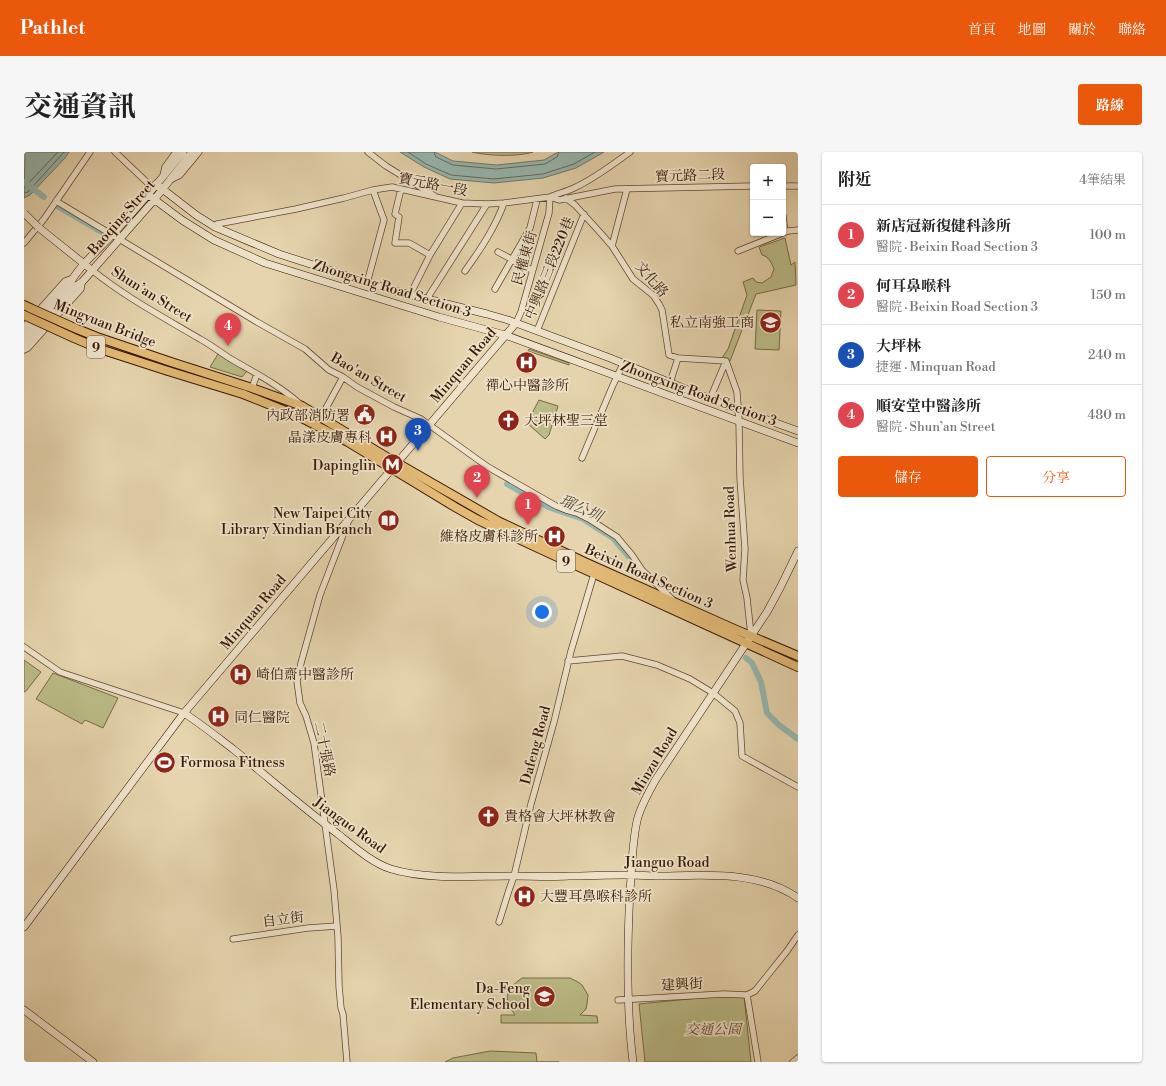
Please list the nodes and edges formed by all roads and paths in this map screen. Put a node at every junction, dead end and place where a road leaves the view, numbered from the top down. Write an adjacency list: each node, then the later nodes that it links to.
1 (90, 152): 23 (street)
2 (115, 152): 9 (street)
3 (176, 152): 8 (street, Baoqing Street)
4 (183, 152): 8 (street, Baoqing Street)
5 (194, 152): 15 (street, Baoqing Street)
6 (368, 152): 19 (street)
7 (630, 152): 18 (street)
8 (163, 176): 9 (street, Baoqing Street)
9 (155, 186): 15 (street, Zhongxing Road Section 3); 17 (street, Baoqing Street)
10 (750, 186): 14 (street, 寶元路二段)
11 (786, 186): 12 (street)
12 (798, 186)
13 (401, 189): 16 (street, 寶元路一段); 19 (street, 寶元路一段); 41 (street)
14 (627, 189): 20 (street, 寶元路一段); 37 (street)
15 (162, 190): 21 (street, Baoqing Street); 29 (street, Zhongxing Road Section 3)
16 (373, 190): 29 (street, 寶元路一段); 49 (street)
17 (147, 194): 21 (street, Zhongxing Road Section 3); 32 (street, Baoqing Street)
18 (550, 197): 20 (street, 寶元路一段); 22 (street, 寶元路一段); 44 (street, 民權東街)
19 (439, 198): 24 (street, 寶元路一段)
20 (566, 198): 28 (street)
21 (154, 200): 34 (street, Baoqing Street); 36 (street, Zhongxing Road Section 3)
22 (537, 200): 25 (street, 寶元路一段); 42 (street)
23 (56, 201): 32 (street, Bao'an Street); 35 (street)
24 (462, 203): 26 (street, 寶元路一段); 41 (street)
25 (504, 203): 26 (street, 寶元路一段); 46 (street)
26 (487, 204): 52 (street)
27 (24, 213): 43 (street, Shun’an Street, bridge)
28 (584, 214): 37 (street); 57 (street, 中興路三段220巷)
29 (215, 227): 38 (street, Zhongxing Road Section 3)
30 (798, 230): 31 (street)
31 (786, 232)
32 (112, 235): 34 (street, Bao'an Street); 43 (street, Baoqing Street)
33 (775, 236): 39 (street)
34 (119, 238): 45 (street, Baoqing Street); 69 (street, Bao'an Street)
35 (24, 243)
36 (226, 246): 38 (street); 59 (street, Zhongxing Road Section 3)
37 (612, 246): 62 (street, 文化路)
38 (268, 250): 49 (street, Zhongxing Road Section 3)
39 (738, 251)
40 (498, 252): 42 (street)
41 (430, 255): 51 (street)
42 (512, 259): 44 (street); 50 (street)
43 (85, 264): 45 (street, Shun’an Street); 47 (street, Baoqing Street)
44 (533, 269): 55 (street, 民權東街)
45 (92, 270): 48 (street, Baoqing Street); 67 (street, Shun’an Street)
46 (465, 271)
47 (73, 278): 56 (street); 58 (street, Baoqing Street)
48 (82, 282): 60 (street, Baoqing Street); 61 (street)
49 (367, 283): 51 (street, Zhongxing Road Section 3)
50 (495, 288)
51 (410, 295): 52 (street, Zhongxing Road Section 3)
52 (428, 299): 55 (street, Zhongxing Road Section 3)
53 (27, 306): 64 (main road, Mingyuan Bridge / 9, bridge)
54 (25, 316): 66 (main road, Mingyuan Bridge / 9, bridge)
55 (516, 323): 57 (street, Zhongxing Road Section 3); 59 (street, Minquan Road)
56 (24, 327)
57 (537, 331): 65 (street, Zhongxing Road Section 3)
58 (24, 335)
59 (505, 336): 68 (street, Zhongxing Road Section 3); 78 (street, Minquan Road)
60 (24, 344)
61 (24, 350)
62 (678, 358): 63 (street); 70 (street)
63 (726, 361): 72 (street); 75 (street, Wenhua Road)
64 (171, 362): 71 (main road, Beixin Road Section 3 / 9)
65 (623, 364): 68 (street); 70 (street, Zhongxing Road Section 3)
66 (168, 371): 73 (main road, Beixin Road Section 3 / 9)
67 (257, 374): 71 (street); 74 (street, Shun’an Street)
68 (618, 376): 77 (street, Zhongxing Road Section 3); 81 (street)
69 (343, 377): 76 (street); 78 (street, Bao'an Street)
70 (670, 383): 72 (street, Zhongxing Road Section 3)
71 (252, 388): 73 (street); 74 (main road, Beixin Road Section 3 / 9)
72 (710, 399): 75 (street, Zhongxing Road Section 3)
73 (261, 400): 82 (main road, Beixin Road Section 3 / 9)
74 (302, 406): 82 (main road, Beixin Road Section 3 / 9)
75 (738, 409): 77 (street, Wenhua Road); 79 (street, Zhongxing Road Section 3)
76 (325, 410)
77 (739, 421): 80 (street, Zhongxing Road Section 3); 87 (street, Wenhua Road)
78 (430, 425): 82 (street, Minquan Road); 86 (street, Bao'an Street)
79 (798, 431)
80 (798, 443)
81 (582, 458)
82 (395, 466): 83 (street, Minquan Road); 85 (main road, Beixin Road Section 3 / 9); 86 (main road, Beixin Road Section 3 / 9)
83 (348, 520): 94 (street, Minquan Road); 96 (street, 二十張路)
84 (798, 551): 87 (street, Minzu Road)
85 (594, 574): 88 (main road, Beixin Road Section 3 / 9); 91 (street, Dafeng Road)
86 (675, 602): 87 (main road, Beixin Road Section 3 / 9)
87 (751, 635): 88 (street, Minzu Road); 90 (main road, 9)
88 (746, 643): 92 (main road, 9); 93 (street, Minzu Road)
89 (24, 647): 94 (street, Jianguo Road)
90 (798, 656)
91 (568, 661): 93 (street); 98 (street, Dafeng Road)
92 (798, 667)
93 (713, 693): 95 (street); 97 (street, Minzu Road)
94 (184, 713): 96 (street, Jianguo Road); 102 (street, Minquan Road)
95 (798, 787)
96 (325, 825): 98 (street, Jianguo Road); 101 (street, 二十張路)
97 (631, 875): 98 (street, Jianguo Road); 99 (street, Jianguo Road); 106 (street, Minzu Road)
98 (514, 876): 100 (street, Dafeng Road)
99 (798, 898)
100 (499, 922)
101 (337, 926): 104 (street, 自立街); 111 (street, 二十張路)
102 (24, 927)
103 (798, 935): 105 (street)
104 (233, 938)
105 (746, 995): 106 (street, 建興街); 113 (street)
106 (628, 999): 107 (street, 建興街); 112 (street, Minzu Road)
107 (618, 1000)
108 (24, 1010): 110 (street)
109 (798, 1058): 114 (street)
110 (93, 1062)
111 (347, 1062)
112 (633, 1062)
113 (758, 1062)
114 (793, 1062)

